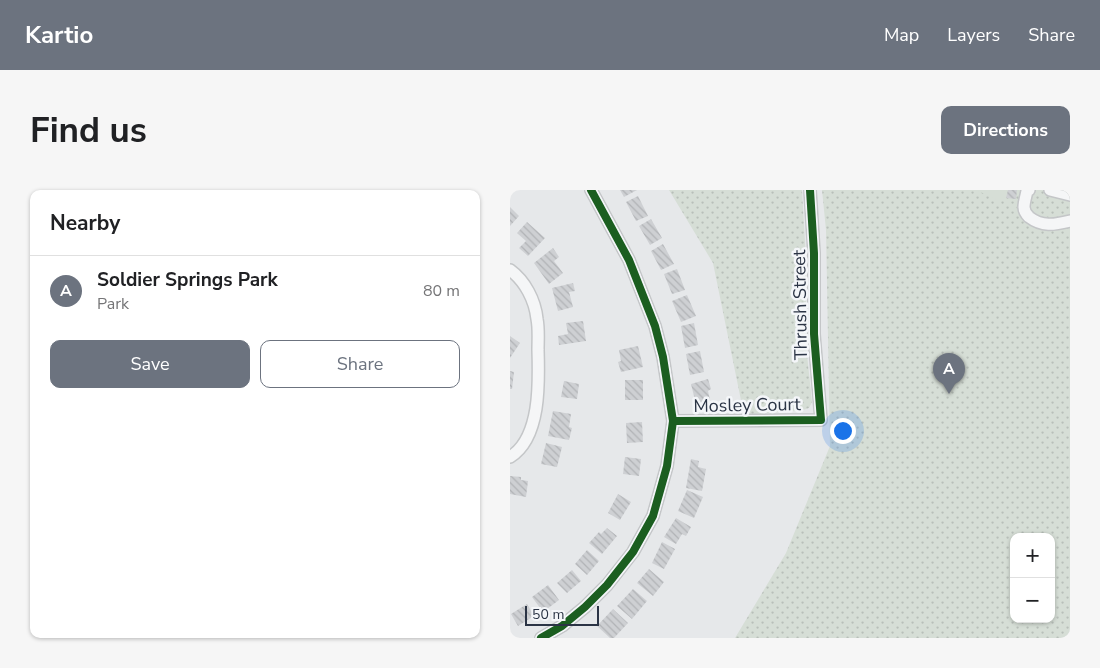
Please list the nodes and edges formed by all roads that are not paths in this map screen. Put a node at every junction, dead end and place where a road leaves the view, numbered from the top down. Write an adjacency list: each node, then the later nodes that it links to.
1 (591, 190): 9 (street)
2 (810, 190): 8 (street, Thrush Street)
3 (1029, 190): 6 (street)
4 (1050, 190): 5 (street)
5 (1070, 195)
6 (1070, 221)
7 (510, 270): 10 (street)
8 (821, 420): 9 (street, Mosley Court)
9 (673, 421): 11 (street)
10 (510, 457)
11 (541, 638)

